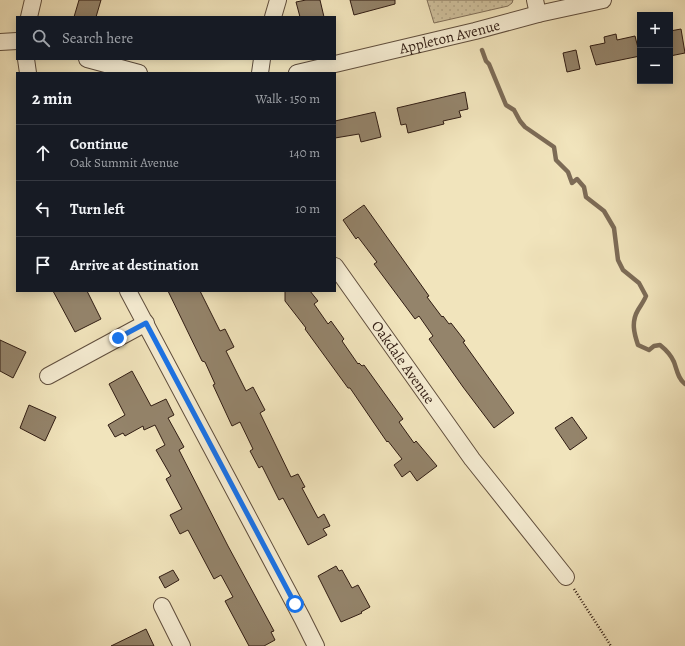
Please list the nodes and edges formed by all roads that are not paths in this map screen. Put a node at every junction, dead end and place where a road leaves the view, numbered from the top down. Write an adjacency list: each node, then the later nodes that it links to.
1 (32, 0): 5 (street)
2 (278, 0): 6 (street)
3 (603, 0): 4 (street, Appleton Avenue)
4 (536, 7): 15 (street, Appleton Avenue)
5 (29, 16)
6 (273, 16)
7 (16, 41): 8 (street)
8 (0, 42)
9 (26, 60): 12 (street)
10 (91, 60): 13 (street)
11 (262, 60): 14 (street)
12 (28, 72)
13 (135, 72)
14 (260, 72)
15 (301, 72)
16 (336, 267): 20 (street, Oakdale Avenue)
17 (129, 292): 18 (street)
18 (146, 323): 19 (street); 23 (street)
19 (48, 376)
20 (566, 577)
21 (162, 606): 22 (street)
22 (182, 646)
23 (316, 646)

